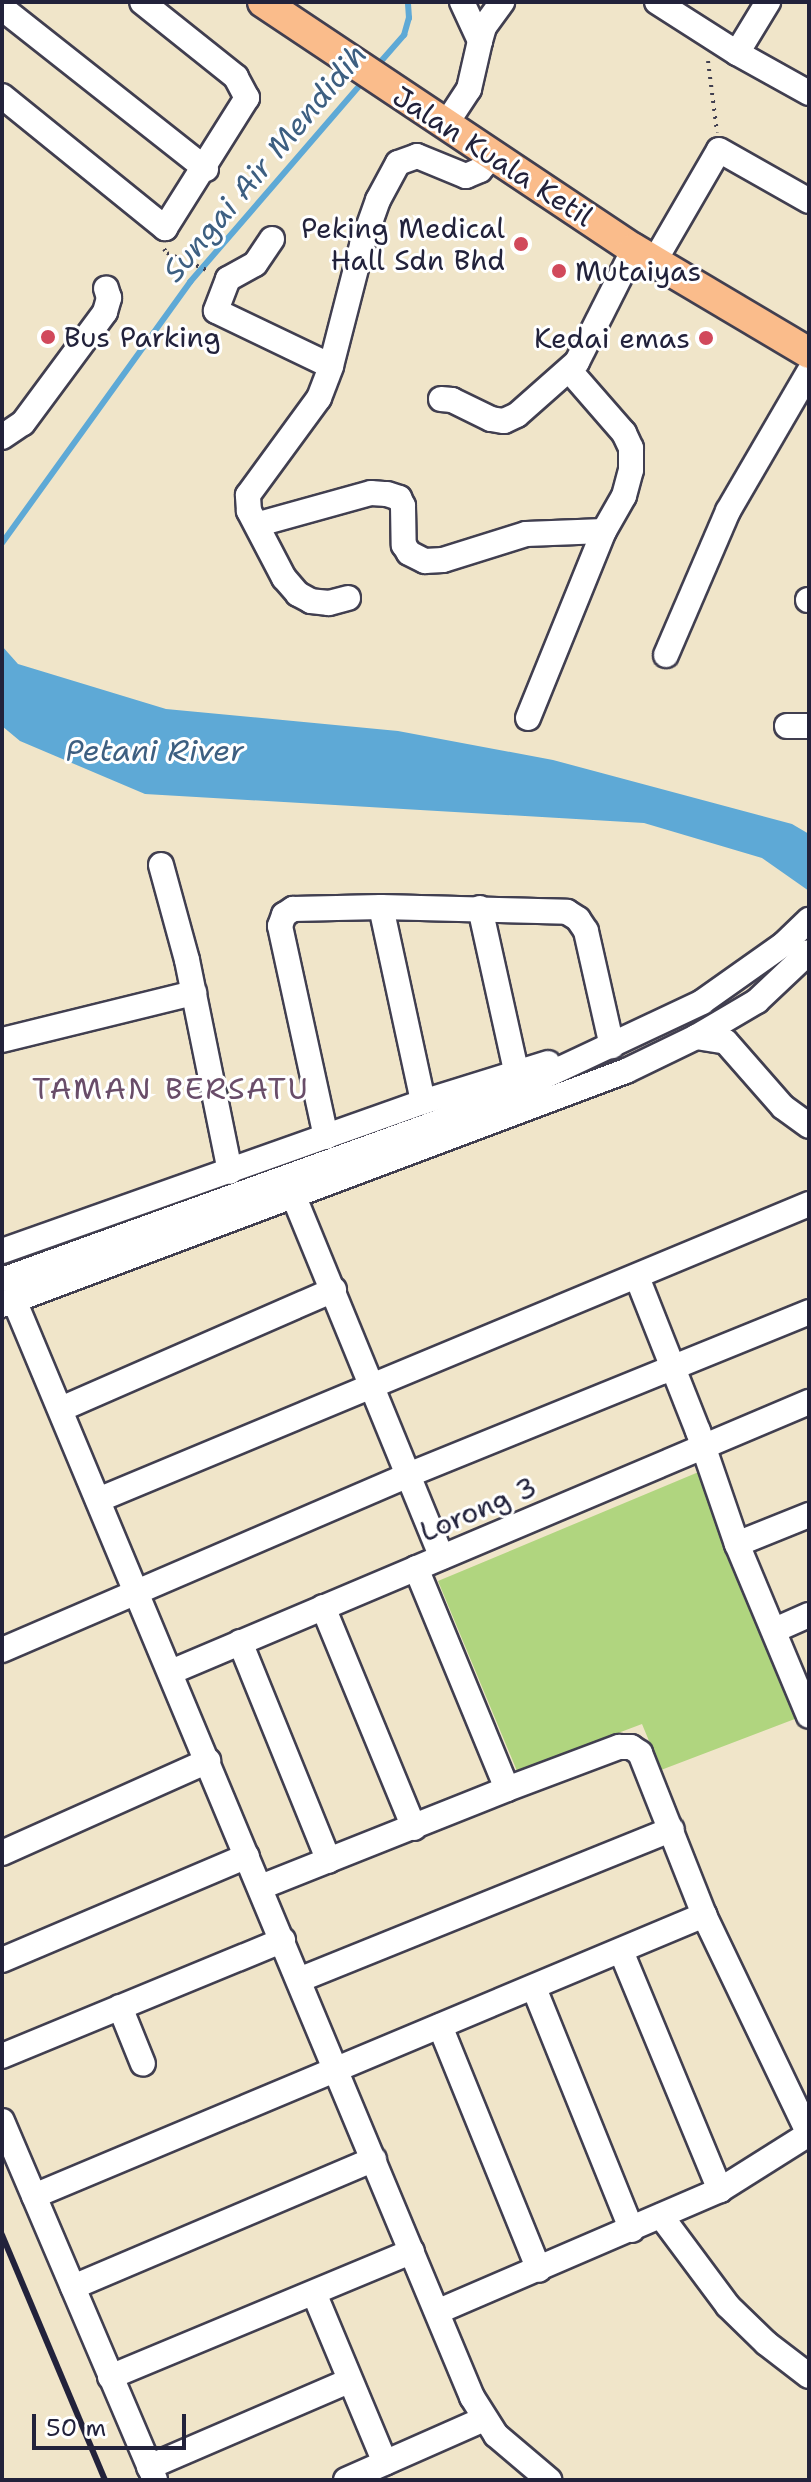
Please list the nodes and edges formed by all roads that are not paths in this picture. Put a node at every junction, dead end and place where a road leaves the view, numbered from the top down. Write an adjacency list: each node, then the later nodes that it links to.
1 (142, 2): 14 (street)
2 (263, 2): 12 (main road, Jalan Kuala Ketil)
3 (462, 2): 8 (street)
4 (502, 2): 8 (street)
5 (657, 2): 9 (street)
6 (768, 2): 9 (street)
7 (2, 8): 14 (street)
8 (480, 41): 12 (street)
9 (737, 53): 10 (street)
10 (809, 93)
11 (2, 96): 14 (street)
12 (446, 124): 13 (main road, Jalan Kuala Ketil)
13 (492, 156): 17 (main road, Jalan Kuala Ketil); 20 (street)
14 (206, 169)
15 (809, 201): 17 (street)
16 (272, 239): 20 (street)
17 (644, 256): 19 (main road, Jalan Kuala Ketil); 21 (street)
18 (106, 288): 24 (street)
19 (809, 353)
20 (331, 366): 25 (street)
21 (570, 371): 23 (street); 26 (street)
22 (809, 372): 28 (street)
23 (441, 399)
24 (2, 437)
25 (259, 524): 26 (street); 27 (street)
26 (604, 531): 29 (street)
27 (348, 598)
28 (666, 655)
29 (528, 718)
30 (161, 865): 35 (street)
31 (381, 907): 32 (street); 42 (street); 45 (street)
32 (480, 908): 38 (street); 40 (street)
33 (809, 920): 34 (street)
34 (798, 952): 36 (street); 38 (street)
35 (194, 993): 37 (street); 46 (street)
36 (696, 1037): 41 (street); 44 (street)
37 (2, 1040)
38 (612, 1046): 39 (street)
39 (583, 1059): 40 (street); 43 (street)
40 (516, 1070): 42 (street)
41 (571, 1093): 43 (street); 47 (street)
42 (423, 1102): 45 (street)
43 (475, 1109): 52 (street)
44 (809, 1126)
45 (326, 1137): 46 (street)
46 (230, 1172): 49 (street)
47 (294, 1197): 51 (street); 52 (street)
48 (809, 1204): 50 (street)
49 (2, 1251)
50 (637, 1277): 54 (street); 55 (street)
51 (334, 1290): 55 (street); 57 (street)
52 (6, 1295): 57 (street)
53 (809, 1312): 54 (street)
54 (671, 1368): 58 (street); 59 (street)
55 (373, 1386): 59 (street); 60 (street)
56 (809, 1402): 58 (street, Lorong 3)
57 (61, 1409): 60 (street)
58 (702, 1447): 62 (street); 63 (street, Lorong 3)
59 (408, 1475): 63 (street); 65 (street)
60 (98, 1500): 65 (street)
61 (809, 1515): 62 (street)
62 (737, 1544): 68 (street)
63 (442, 1557): 64 (street, Lorong 3)
64 (416, 1568): 66 (street, Lorong 3); 74 (street)
65 (137, 1591): 70 (street); 71 (street)
66 (323, 1607): 69 (street, Lorong 3); 75 (street)
67 (809, 1615): 68 (street)
68 (775, 1630): 72 (street)
69 (240, 1642): 71 (street, Lorong 3); 79 (street)
70 (2, 1650)
71 (171, 1672): 73 (street)
72 (809, 1716)
73 (208, 1761): 77 (street); 78 (street)
74 (507, 1789): 75 (street); 76 (street)
75 (414, 1828): 79 (street)
76 (672, 1829): 81 (street); 85 (street)
77 (2, 1853)
78 (247, 1856): 80 (street); 84 (street)
79 (329, 1861): 80 (street)
80 (261, 1887): 82 (street)
81 (704, 1915): 83 (street); 93 (street)
82 (283, 1940): 85 (street); 87 (street)
83 (621, 1951): 86 (street); 95 (street)
84 (2, 1960)
85 (299, 1980): 91 (street)
86 (534, 1988): 88 (street); 98 (street)
87 (120, 2007): 89 (street); 90 (street)
88 (440, 2026): 91 (street); 100 (street)
89 (2, 2056)
90 (143, 2064)
91 (335, 2068): 94 (street); 96 (street)
92 (2, 2121): 96 (street)
93 (809, 2134): 95 (street)
94 (374, 2159): 99 (street); 101 (street)
95 (720, 2190): 97 (street)
96 (34, 2196): 101 (street)
97 (661, 2216): 98 (street); 104 (street)
98 (632, 2230): 100 (street)
99 (412, 2251): 102 (street); 103 (street)
100 (539, 2270): 103 (street)
101 (73, 2287): 105 (street)
102 (314, 2293): 105 (street); 106 (street)
103 (439, 2311): 107 (street)
104 (809, 2376)
105 (110, 2377): 109 (street)
106 (349, 2381): 108 (street); 109 (street)
107 (484, 2419): 108 (street); 111 (street)
108 (385, 2463): 110 (street)
109 (152, 2474)
110 (346, 2480)
111 (549, 2480)

